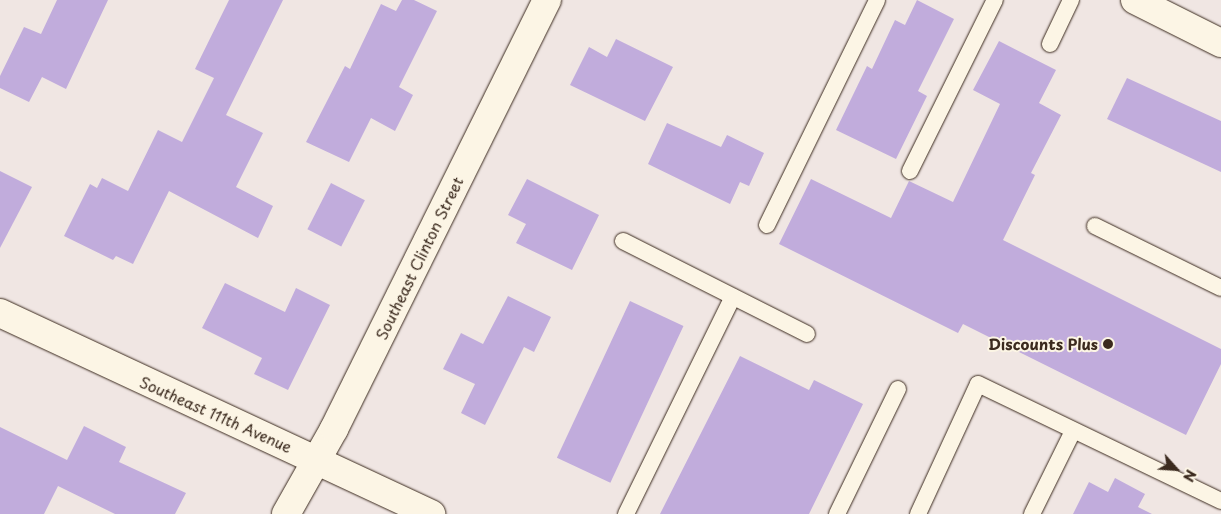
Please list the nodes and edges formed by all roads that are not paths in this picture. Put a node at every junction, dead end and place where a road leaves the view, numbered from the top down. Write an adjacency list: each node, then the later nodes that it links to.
1 (547, 0): 18 (street, Southeast Clinton Street)
2 (877, 0): 9 (lane)
3 (995, 0): 8 (lane)
4 (1071, 0): 7 (lane)
5 (1135, 0): 6 (street)
6 (1221, 43)
7 (1050, 44)
8 (910, 171)
9 (767, 225)
10 (1095, 226): 12 (lane)
11 (623, 242): 13 (lane)
12 (1221, 288)
13 (733, 297): 15 (lane); 22 (lane)
14 (0, 313): 18 (street, Southeast 111th Avenue)
15 (807, 334)
16 (898, 389): 23 (lane)
17 (1073, 431): 19 (lane); 24 (lane); 25 (lane)
18 (316, 458): 20 (street, Southeast Clinton Street); 21 (street, Southeast 111th Avenue)
19 (1221, 500)
20 (286, 514)
21 (432, 514)
22 (626, 514)
23 (837, 514)
24 (918, 514)
25 (1032, 514)

